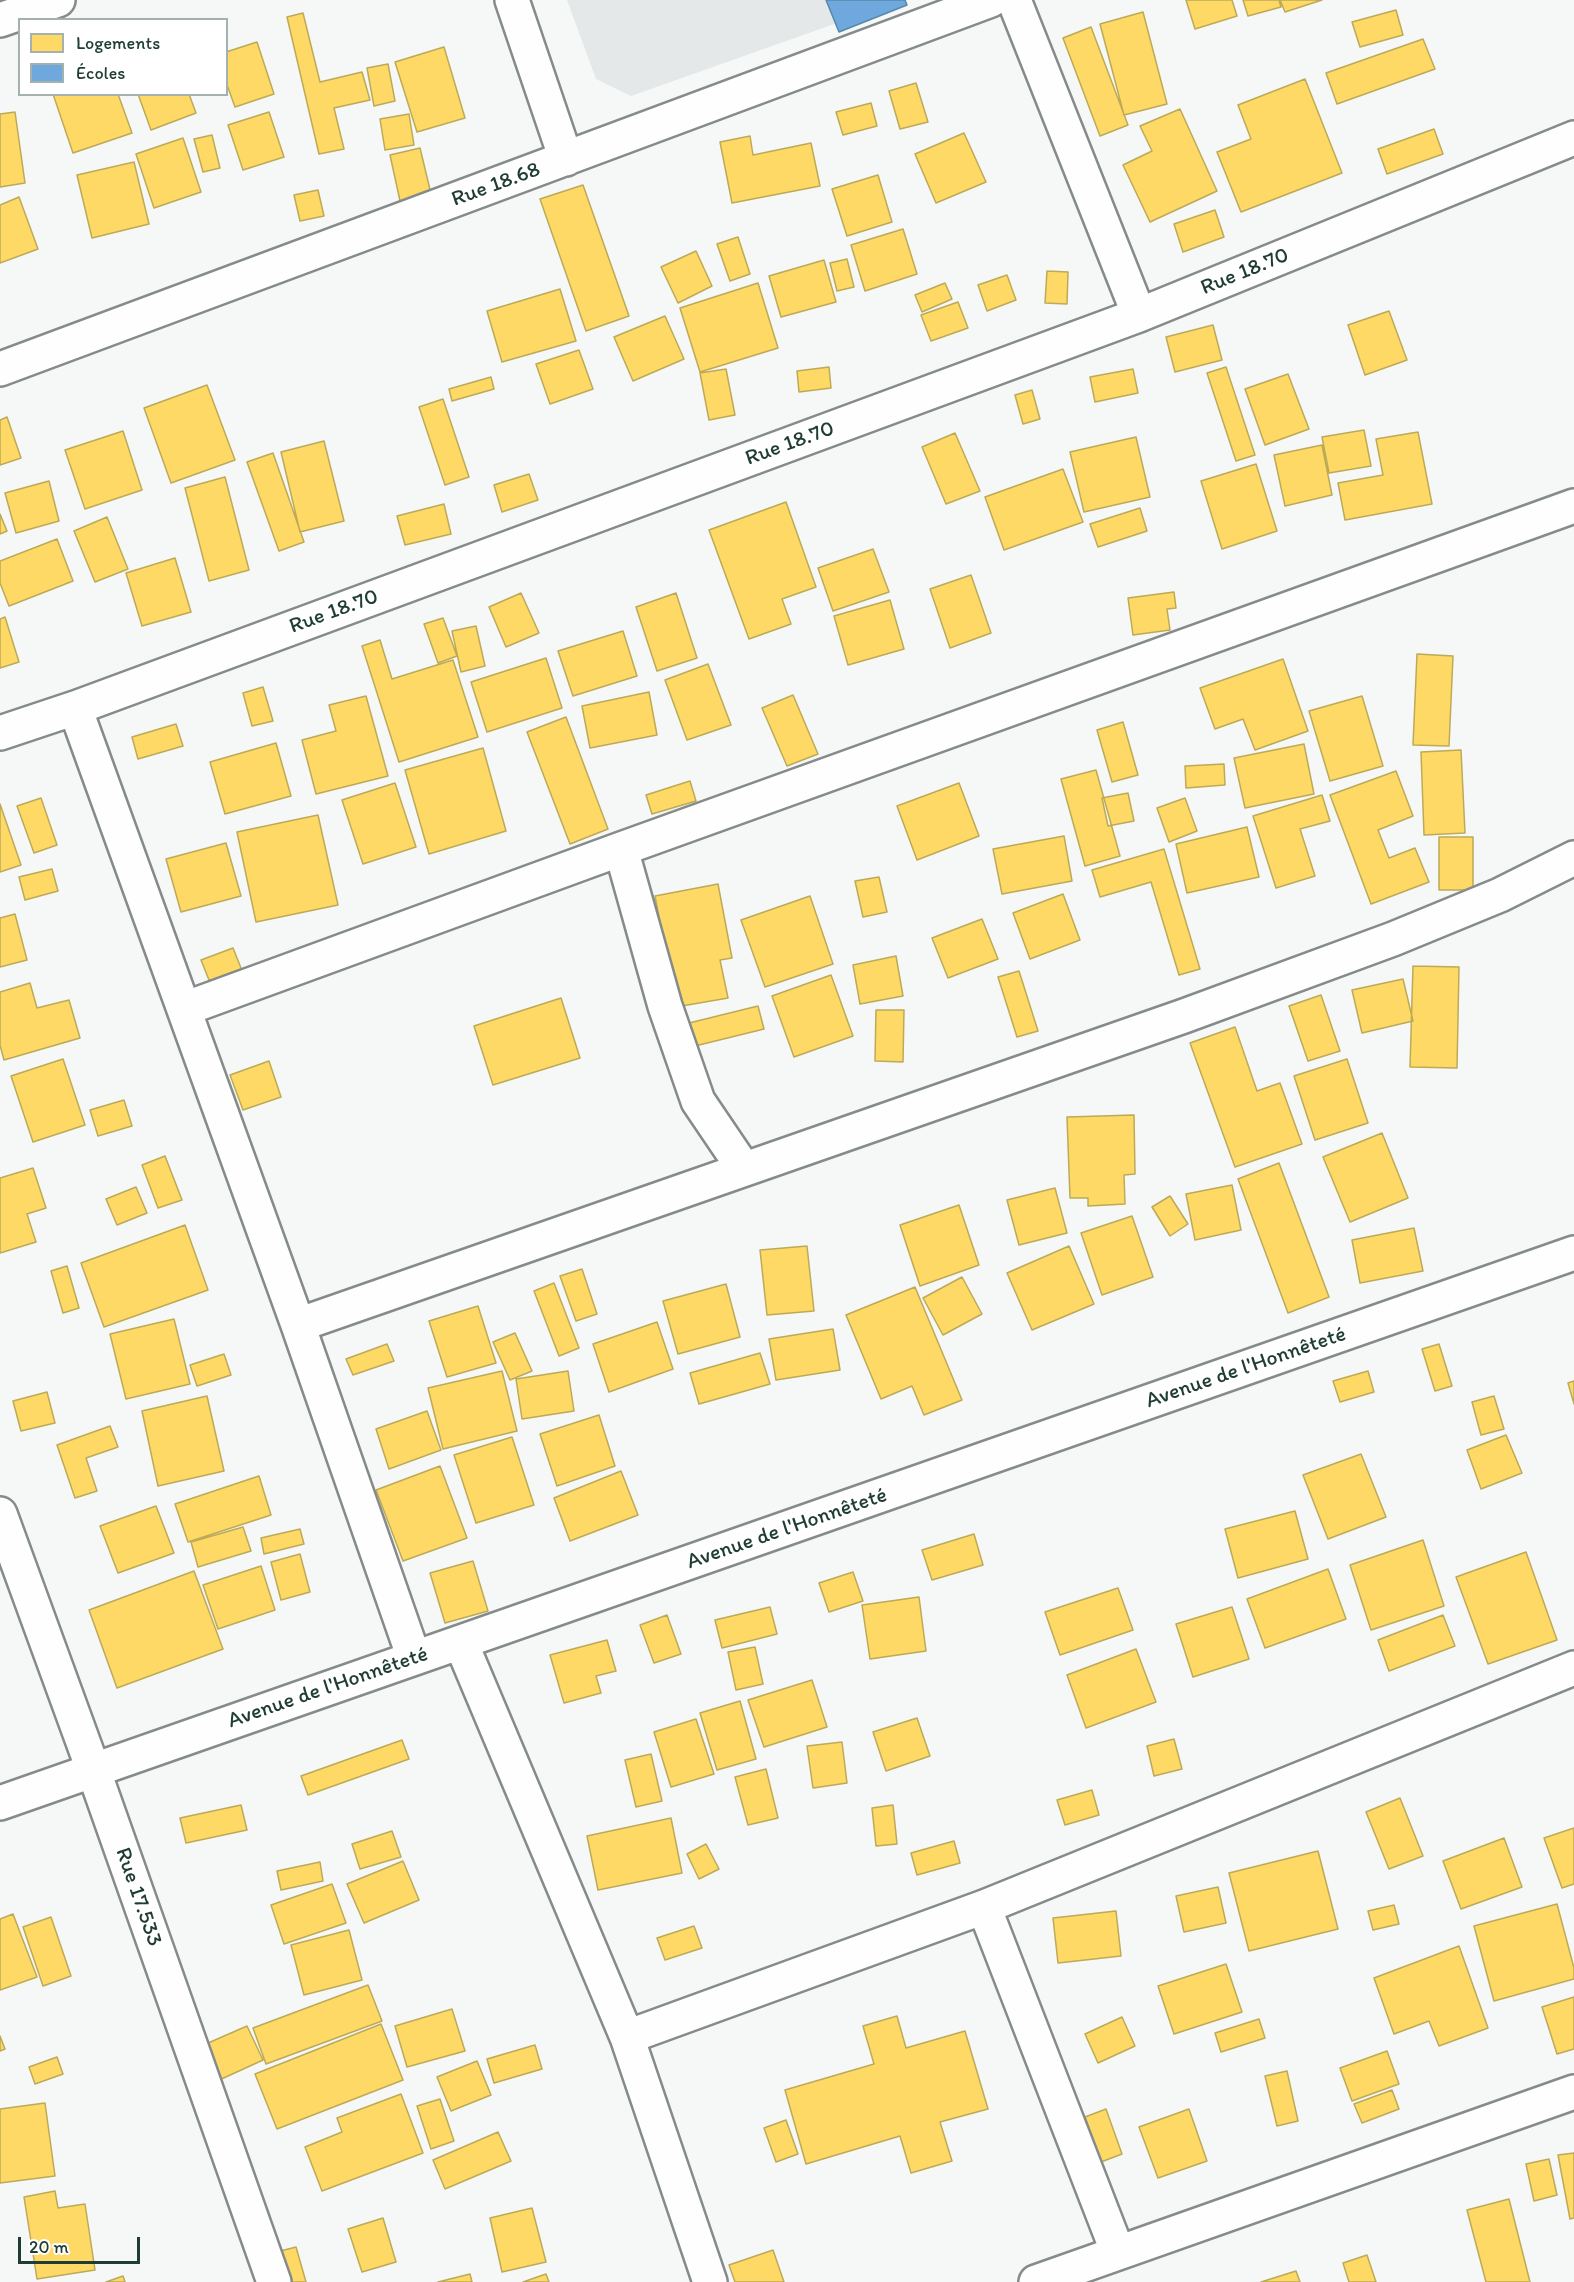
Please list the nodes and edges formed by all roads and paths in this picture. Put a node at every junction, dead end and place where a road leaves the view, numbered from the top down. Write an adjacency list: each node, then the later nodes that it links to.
1 (58, 0): 5 (street)
2 (512, 0): 7 (street)
3 (991, 0): 7 (street, Rue 18.68)
4 (1014, 0): 8 (street)
5 (0, 20)
6 (1574, 138): 8 (street, Rue 18.70)
7 (566, 159): 9 (street, Rue 18.68)
8 (1139, 315): 11 (street, Rue 18.70)
9 (0, 369)
10 (1574, 506): 13 (street)
11 (75, 708): 12 (street, Rue 18.70); 15 (street)
12 (0, 733)
13 (621, 849): 15 (street); 16 (street)
14 (1574, 858): 16 (street)
15 (184, 1009): 18 (street)
16 (744, 1169): 18 (street)
17 (1574, 1253): 20 (street, Avenue de l'Honnêteté)
18 (298, 1325): 21 (street)
19 (0, 1514): 23 (street, Rue 17.533)
20 (461, 1643): 21 (street, Avenue de l'Honnêteté); 26 (street)
21 (414, 1658): 23 (street, Avenue de l'Honnêteté)
22 (1574, 1668): 25 (street)
23 (93, 1769): 24 (street, Avenue de l'Honnêteté); 29 (street, Rue 17.533)
24 (0, 1803)
25 (984, 1907): 26 (street); 28 (street)
26 (627, 2037): 30 (street)
27 (1574, 2092): 28 (street)
28 (1118, 2253): 31 (street)
29 (274, 2282)
30 (710, 2282)
31 (1036, 2282)

